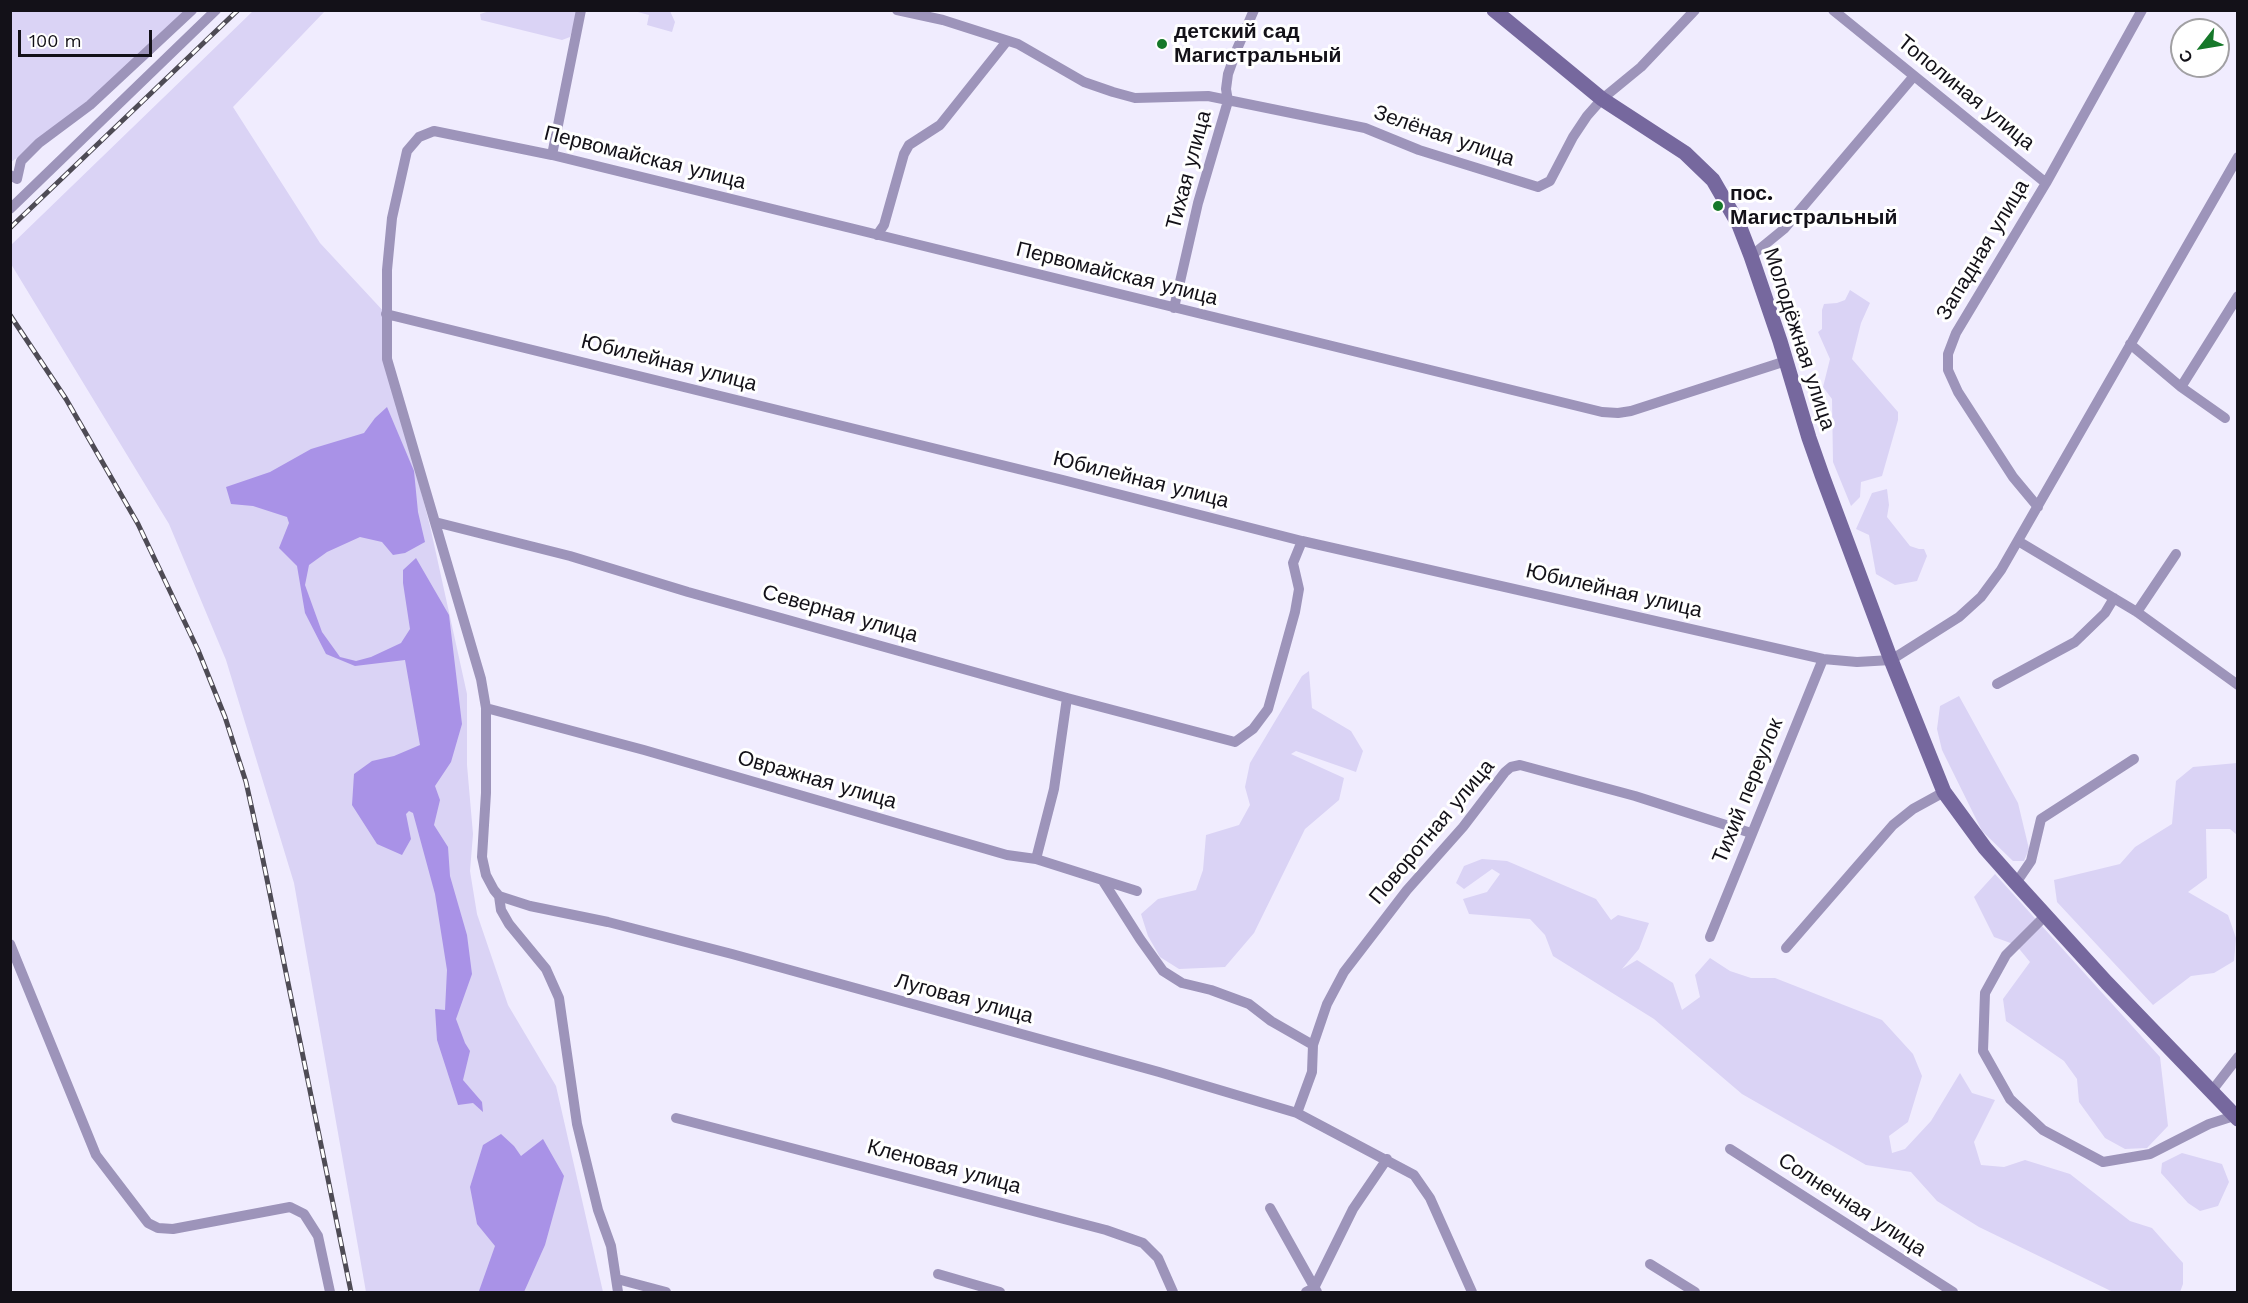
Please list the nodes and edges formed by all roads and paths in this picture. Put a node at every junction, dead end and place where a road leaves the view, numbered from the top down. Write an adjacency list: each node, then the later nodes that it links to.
1 (192, 10): 16 (street)
2 (216, 10): 18 (street)
3 (580, 10): 14 (street)
4 (897, 10): 10 (street, Зелёная улица)
5 (1254, 10): 13 (street, Тихая улица)
6 (1494, 10): 12 (street, Молодёжная улица)
7 (1695, 10): 12 (street, Зелёная улица)
8 (1833, 10): 11 (street, Тополиная улица)
9 (2142, 10): 17 (street, Западная улица)
10 (1007, 41): 13 (street, Зелёная улица); 20 (street)
11 (1914, 76): 17 (street, Тополиная улица); 21 (street)
12 (1602, 99): 13 (street, Зелёная улица); 21 (street, Молодёжная улица)
13 (1228, 101): 23 (street, Тихая улица)
14 (552, 155): 20 (street, Первомайская улица); 24 (street, Первомайская улица)
15 (2238, 157): 25 (street)
16 (14, 177): 18 (street)
17 (2046, 183): 29 (street, Западная улица)
18 (25, 194): 19 (street)
19 (10, 209)
20 (877, 235): 23 (street, Первомайская улица)
21 (1751, 256): 26 (street, Молодёжная улица)
22 (2238, 296): 27 (street)
23 (1174, 308): 26 (street, Первомайская улица)
24 (386, 314): 30 (street); 31 (street, Юбилейная улица)
25 (2130, 344): 27 (street); 29 (street)
26 (1786, 361): 37 (street, Молодёжная улица)
27 (2181, 387): 28 (street)
28 (2225, 418)
29 (2037, 507): 32 (street)
30 (435, 522): 40 (street, Северная улица); 41 (street)
31 (1302, 541): 36 (street, Юбилейная улица); 40 (street, Северная улица)
32 (2018, 541): 34 (street); 37 (street)
33 (2176, 554): 35 (street)
34 (2114, 598): 35 (street); 38 (street)
35 (2137, 612): 39 (street)
36 (1823, 659): 37 (street, Юбилейная улица); 44 (street, Тихий переулок)
37 (1891, 660): 43 (street, Молодёжная улица)
38 (1997, 684)
39 (2238, 685)
40 (1067, 698): 45 (street)
41 (486, 708): 45 (street, Овражная улица); 49 (street)
42 (2134, 759): 47 (street)
43 (1944, 792): 47 (street, Молодёжная улица); 53 (street)
44 (1751, 833): 51 (street, Тихий переулок); 54 (street, Поворотная улица)
45 (1036, 859): 46 (street, Овражная улица)
46 (1102, 881): 48 (street, Овражная улица); 54 (street)
47 (2016, 883): 50 (street, Молодёжная улица)
48 (1137, 891)
49 (496, 893): 57 (street, Луговая улица); 65 (street)
50 (2046, 915): 56 (street, Молодёжная улица); 58 (street)
51 (1710, 937)
52 (10, 944): 67 (street)
53 (1786, 948)
54 (1313, 1045): 57 (street, Поворотная улица)
55 (2238, 1057): 56 (street)
56 (2211, 1092): 58 (street, Молодёжная улица)
57 (1297, 1113): 61 (street, Луговая улица)
58 (2236, 1117)
59 (676, 1118): 71 (street, Кленовая улица)
60 (1730, 1149): 74 (street, Солнечная улица)
61 (1387, 1159): 66 (street); 72 (street, Луговая улица)
62 (1270, 1208): 66 (street)
63 (1650, 1264): 73 (street)
64 (938, 1274): 70 (street)
65 (616, 1280): 68 (street); 69 (street)
66 (1313, 1291)
67 (330, 1293)
68 (618, 1293)
69 (666, 1293)
70 (1000, 1293)
71 (1173, 1293)
72 (1472, 1293)
73 (1695, 1293)
74 (1953, 1293)

